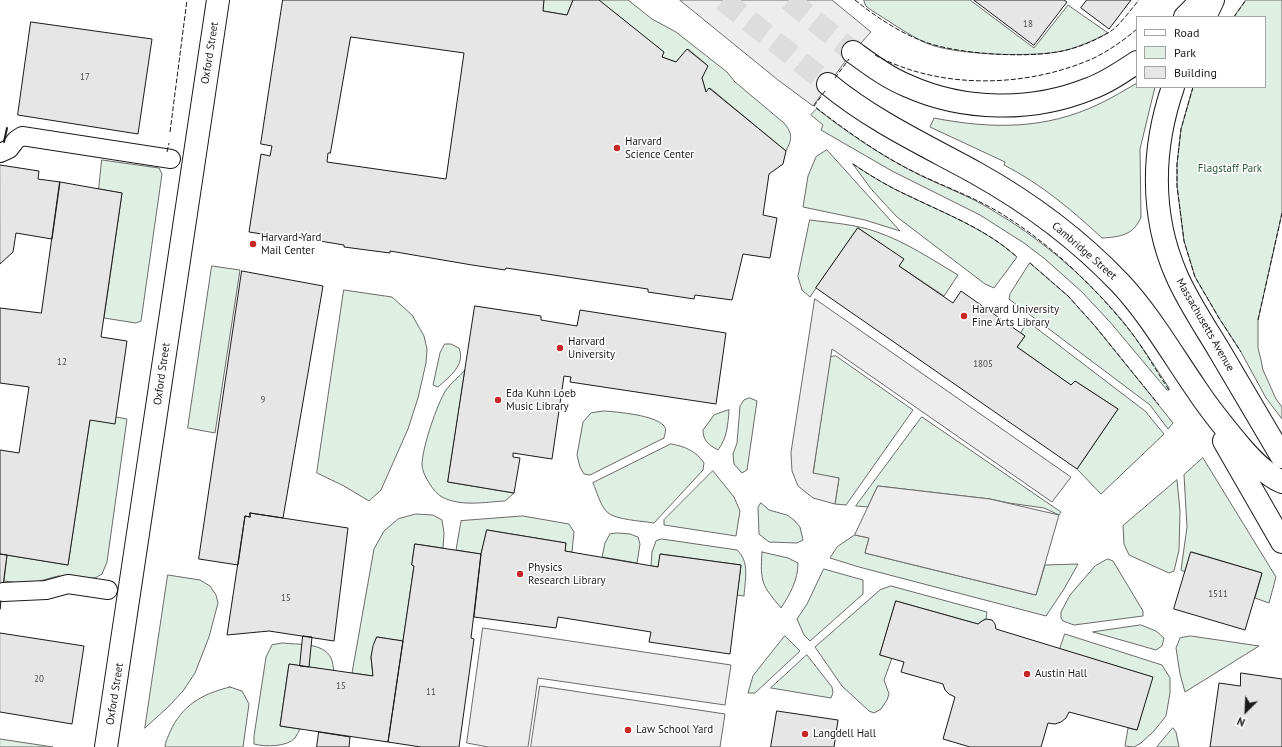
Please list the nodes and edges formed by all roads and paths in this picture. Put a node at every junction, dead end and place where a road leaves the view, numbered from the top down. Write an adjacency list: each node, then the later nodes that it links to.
1 (218, 0): 20 (main road, Oxford Street)
2 (1202, 0): 4 (main road)
3 (1214, 0): 5 (main road)
4 (1186, 16)
5 (1206, 16)
6 (853, 52): 7 (main road)
7 (1136, 63)
8 (828, 84): 12 (main road, Cambridge Street)
9 (1173, 88): 13 (main road, Massachusetts Avenue)
10 (0, 153): 11 (street)
11 (171, 159)
12 (1197, 390): 16 (main road, Cambridge Street); 17 (main road)
13 (1260, 420): 14 (main road); 15 (main road, Massachusetts Avenue)
14 (1282, 434)
15 (1282, 457)
16 (1282, 482)
17 (1282, 542)
18 (108, 590): 19 (street)
19 (3, 592)
20 (106, 747)

